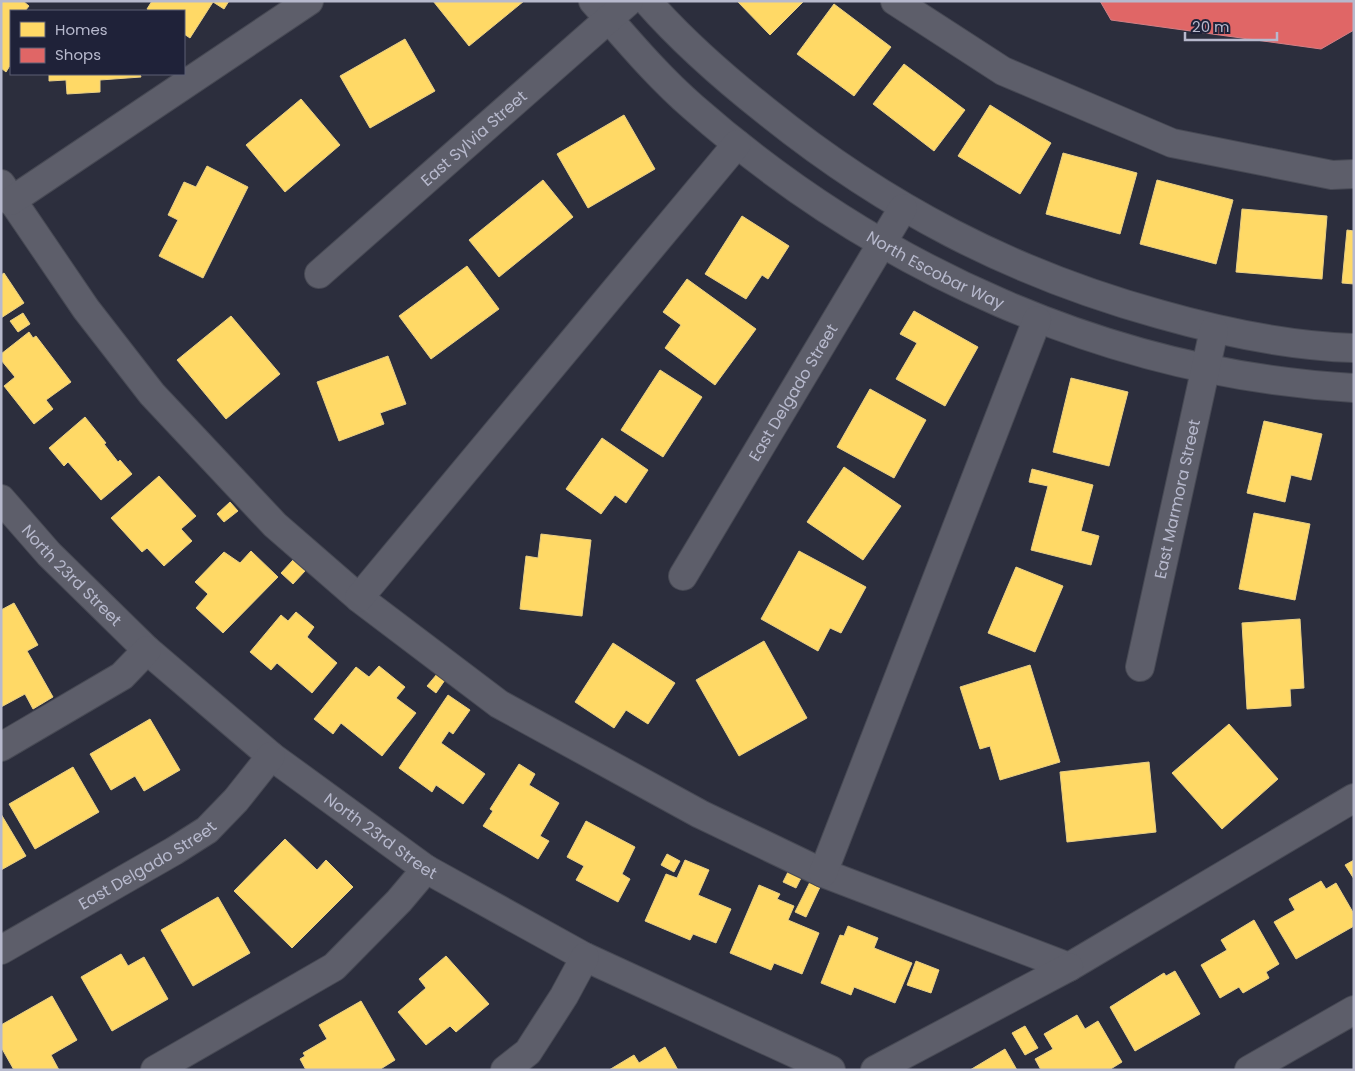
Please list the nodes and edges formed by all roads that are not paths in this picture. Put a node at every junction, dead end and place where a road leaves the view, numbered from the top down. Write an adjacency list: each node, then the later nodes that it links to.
1 (309, 1): 8 (street)
2 (629, 1): 5 (street, East Sylvia Street)
3 (647, 1): 9 (street)
4 (895, 1): 7 (street)
5 (601, 10): 6 (street, North Escobar Way); 11 (street, East Sylvia Street)
6 (737, 144): 10 (street, North Escobar Way); 19 (street)
7 (1354, 174)
8 (6, 193): 19 (street)
9 (903, 208): 10 (street, East Delgado Street); 13 (street)
10 (881, 244): 12 (street, North Escobar Way); 18 (street, East Delgado Street)
11 (319, 274)
12 (1037, 320): 15 (street, North Escobar Way); 26 (street)
13 (1214, 330): 14 (street); 15 (street, East Marmora Street)
14 (1354, 348)
15 (1205, 369): 16 (street, North Escobar Way); 21 (street, East Marmora Street)
16 (1354, 388)
17 (6, 516): 20 (street, North 23rd Street)
18 (683, 576)
19 (359, 598): 26 (street)
20 (147, 650): 22 (street); 23 (street, North 23rd Street)
21 (1140, 667)
22 (1, 747)
23 (272, 756): 25 (street, North 23rd Street); 27 (street, East Delgado Street)
24 (1354, 798): 29 (street)
25 (426, 869): 28 (street, North 23rd Street); 32 (street)
26 (822, 873): 29 (street)
27 (1, 950)
28 (585, 957): 33 (street); 34 (street, North 23rd Street)
29 (1068, 967): 35 (street)
30 (1354, 1010): 31 (street)
31 (1257, 1068)
32 (155, 1070)
33 (505, 1070)
34 (831, 1070)
35 (875, 1070)

